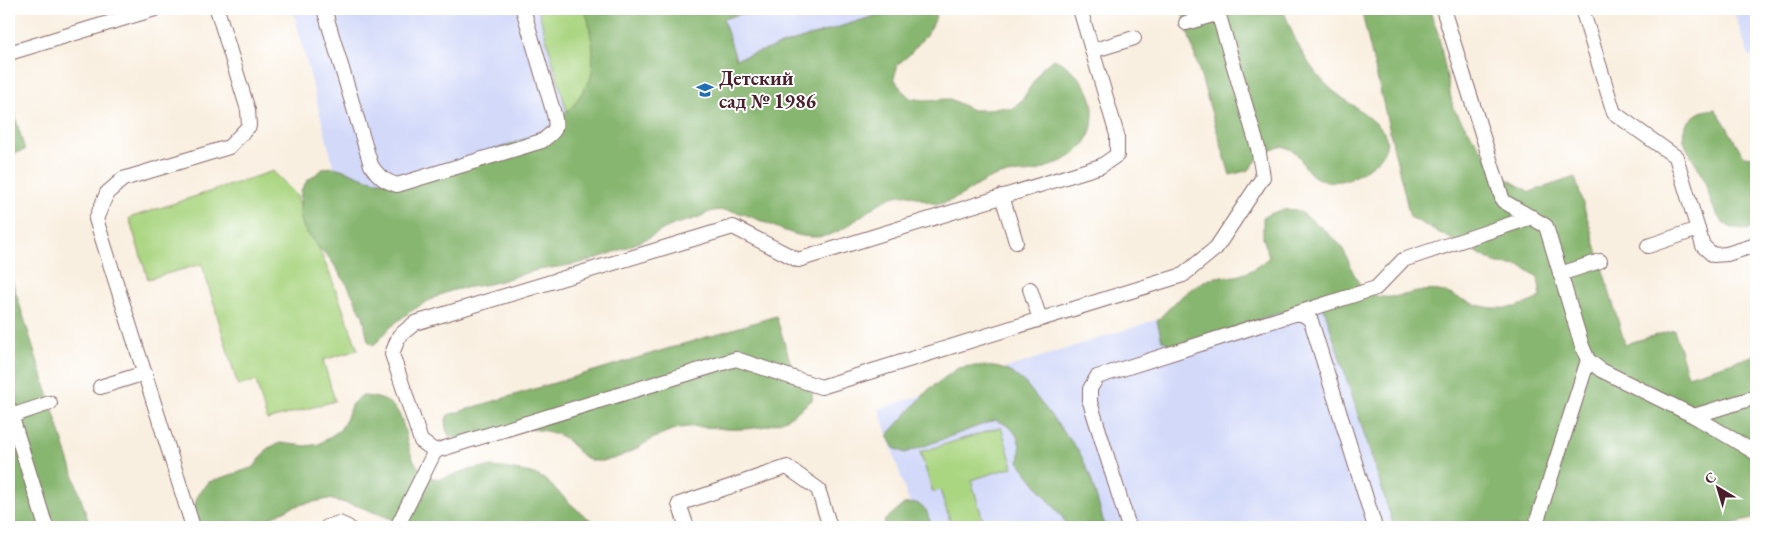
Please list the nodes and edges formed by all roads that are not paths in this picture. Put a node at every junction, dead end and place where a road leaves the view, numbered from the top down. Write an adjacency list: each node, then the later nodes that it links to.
1 (155, 9): 9 (lane)
2 (217, 9): 26 (lane)
3 (324, 9): 4 (lane)
4 (523, 9)
5 (1080, 9): 12 (lane)
6 (1443, 9): 15 (lane)
7 (1582, 9): 16 (lane)
8 (1218, 11): 10 (lane); 24 (lane)
9 (116, 14): 13 (lane)
10 (1186, 23)
11 (1134, 38): 12 (lane)
12 (1092, 50): 14 (lane)
13 (9, 53)
14 (1002, 196): 17 (lane); 32 (lane)
15 (1532, 218): 21 (lane); 23 (lane)
16 (1698, 229): 18 (lane); 19 (lane)
17 (1016, 242)
18 (1756, 245)
19 (1648, 246)
20 (1600, 261): 21 (lane)
21 (1560, 274): 25 (lane)
22 (1030, 289): 24 (lane)
23 (1293, 314): 41 (lane); 42 (lane)
24 (1040, 319): 32 (lane)
25 (1588, 360): 31 (lane); 43 (lane)
26 (145, 373): 27 (lane); 35 (lane)
27 (100, 387)
28 (1756, 397): 31 (lane)
29 (50, 403): 30 (lane)
30 (10, 412): 34 (lane)
31 (1694, 416): 33 (lane)
32 (435, 451): 38 (lane)
33 (1756, 453)
34 (46, 527)
35 (193, 527)
36 (327, 527): 37 (lane)
37 (348, 527)
38 (397, 527)
39 (687, 527): 40 (lane)
40 (830, 527)
41 (1129, 527)
42 (1375, 527)
43 (1535, 527)

